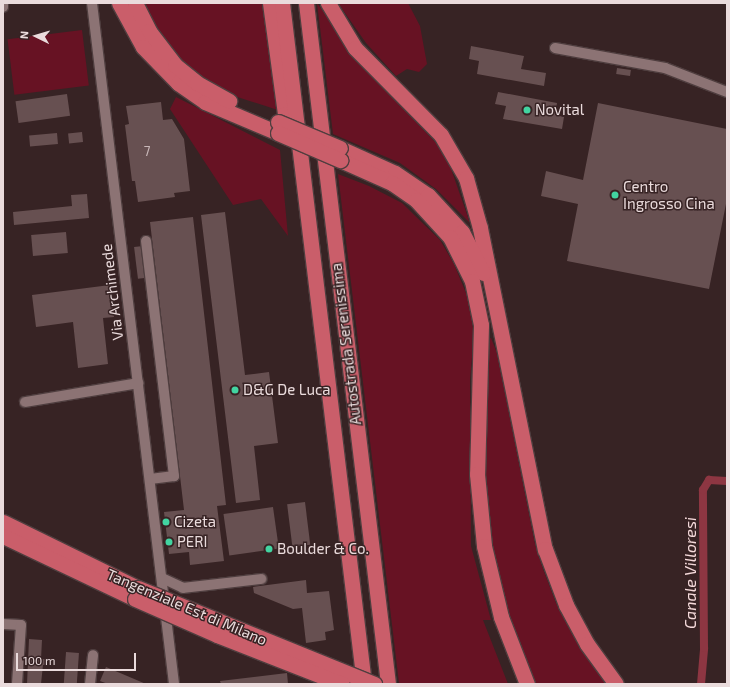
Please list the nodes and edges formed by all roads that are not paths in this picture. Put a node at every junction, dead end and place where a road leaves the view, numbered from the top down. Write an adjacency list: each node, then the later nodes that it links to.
1 (3, 3): 9 (street)
2 (92, 3): 17 (street, Via Archimede)
3 (119, 3): 12 (highway)
4 (135, 3): 12 (highway)
5 (270, 3): 14 (highway)
6 (282, 3): 14 (highway, Autostrada Serenissima)
7 (306, 3): 33 (highway, Autostrada Serenissima)
8 (328, 3): 16 (highway)
9 (3, 7)
10 (555, 48): 11 (street)
11 (727, 92)
12 (278, 127): 13 (highway, bridge)
13 (340, 154): 16 (highway); 34 (highway)
14 (305, 189): 31 (highway, Autostrada Serenissima)
15 (146, 241): 19 (street)
16 (495, 308): 35 (highway)
17 (138, 383): 18 (street); 19 (street, Via Archimede)
18 (26, 402)
19 (150, 479): 22 (street, Via Archimede)
20 (3, 522): 24 (highway, Tangenziale Est di Milano)
21 (3, 536): 24 (highway, Tangenziale Est di Milano)
22 (162, 578): 23 (street); 29 (street, Via Archimede)
23 (261, 579)
24 (137, 593): 30 (highway, Tangenziale Est di Milano, bridge); 32 (highway, Tangenziale Est di Milano, bridge)
25 (3, 624): 27 (street)
26 (93, 655): 28 (street)
27 (17, 684)
28 (90, 684)
29 (174, 684)
30 (342, 684)
31 (364, 684)
32 (374, 684)
33 (388, 684)
34 (527, 684)
35 (616, 684)

